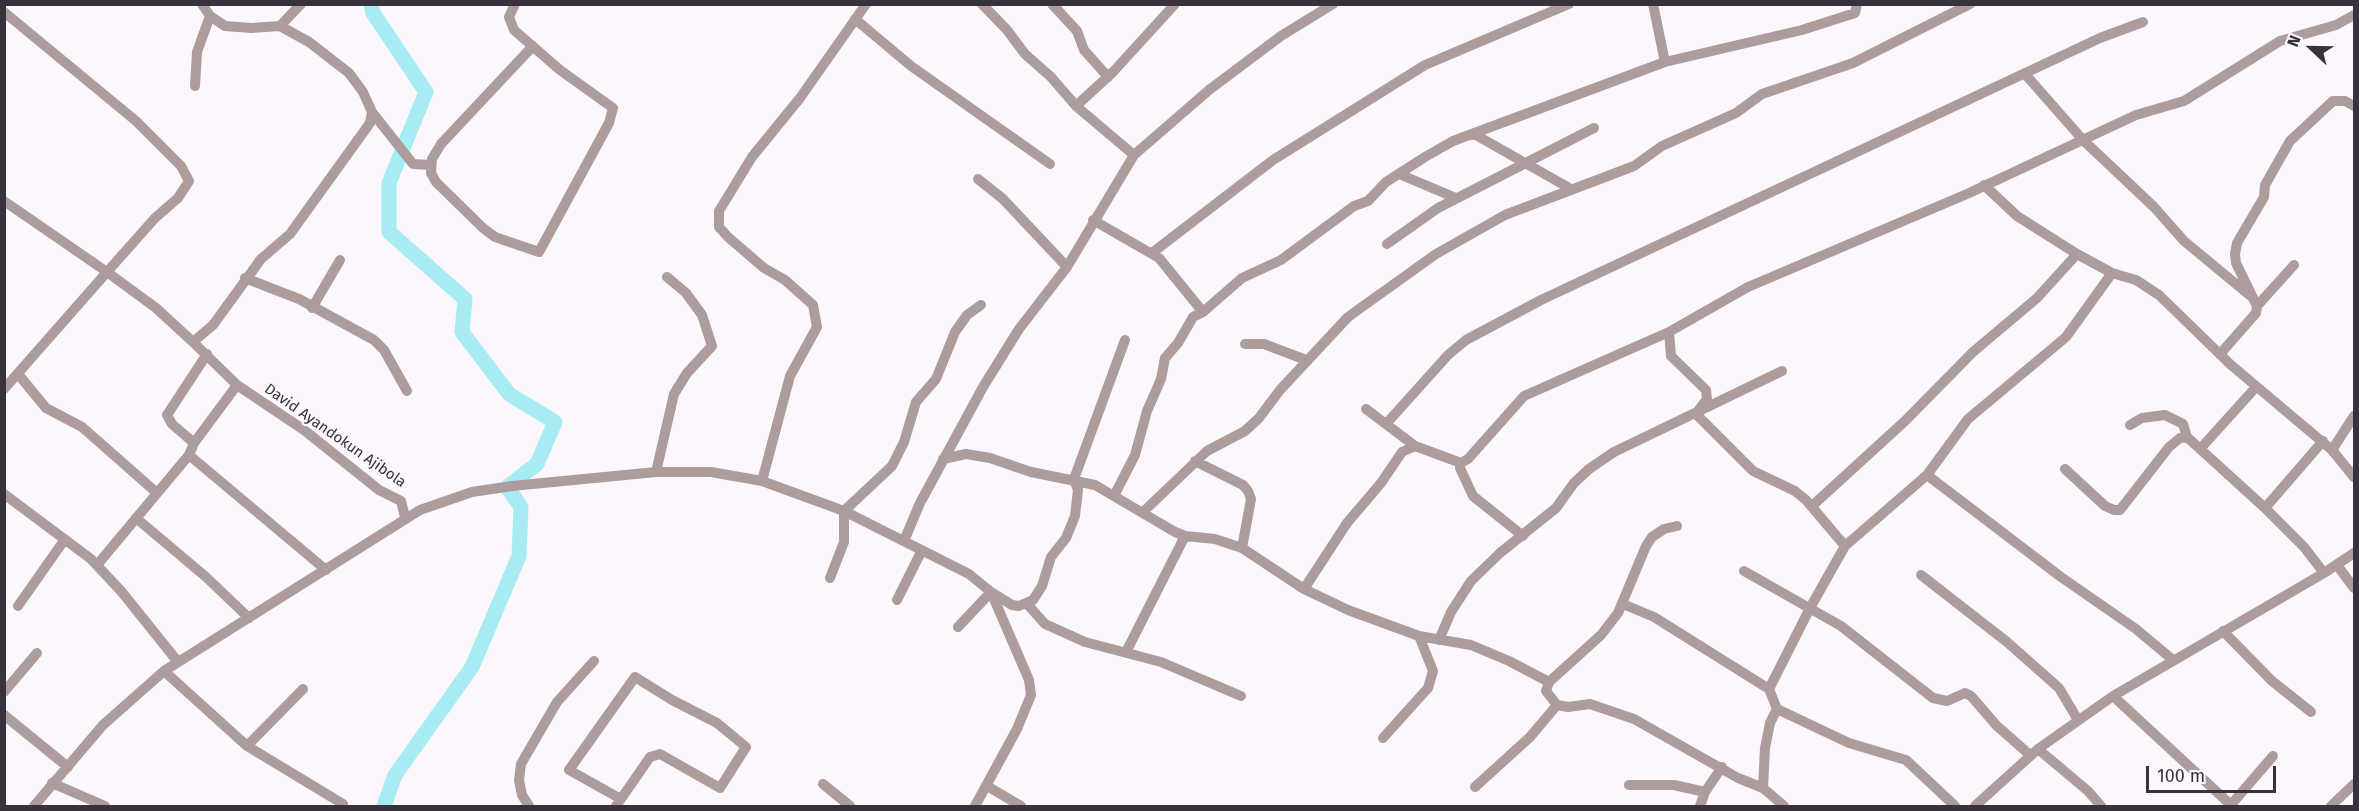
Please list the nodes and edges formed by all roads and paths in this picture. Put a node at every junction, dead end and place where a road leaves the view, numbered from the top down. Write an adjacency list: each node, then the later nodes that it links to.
1 (202, 4): 15 (street)
2 (301, 4): 18 (street)
3 (515, 4): 19 (street)
4 (866, 4): 16 (street)
5 (982, 4): 24 (street)
6 (1052, 4): 22 (street)
7 (1175, 4): 22 (street)
8 (1333, 4): 30 (street)
9 (1569, 4): 42 (street)
10 (1653, 4): 20 (street)
11 (1857, 4): 20 (street)
12 (1970, 4): 37 (street)
13 (4, 12): 47 (street)
14 (2355, 15): 29 (street)
15 (210, 16): 18 (street); 23 (street)
16 (855, 19): 31 (street); 88 (street)
17 (2143, 22): 21 (street)
18 (280, 26): 26 (street)
19 (532, 47): 33 (street); 33 (street)
20 (1665, 62): 28 (street)
21 (2025, 74): 29 (street); 71 (street)
22 (1108, 77): 24 (street)
23 (195, 86)
24 (1076, 106): 30 (street)
25 (2355, 106): 51 (street)
26 (372, 112): 33 (street); 50 (street)
27 (1594, 128): 32 (street)
28 (1474, 134): 32 (street); 34 (street)
29 (2083, 140): 36 (street); 51 (street)
30 (1134, 155): 40 (street)
31 (1050, 164)
32 (1521, 164): 37 (street); 38 (street)
33 (430, 165)
34 (1399, 174): 38 (street); 54 (street)
35 (978, 179): 46 (street)
36 (1984, 185): 43 (street); 55 (street)
37 (1571, 189): 61 (street)
38 (1456, 198): 41 (street)
39 (4, 201): 47 (street, David Ayandokun Ajibola)
40 (1093, 220): 42 (street); 46 (street)
41 (1387, 244)
42 (1152, 253): 54 (street)
43 (2077, 254): 48 (street); 92 (street)
44 (340, 260): 53 (street)
45 (2294, 265): 51 (street)
46 (1067, 267): 80 (street)
47 (107, 272): 57 (street, David Ayandokun Ajibola); 63 (street)
48 (2112, 273): 59 (street); 85 (street)
49 (667, 277): 84 (street)
50 (245, 278): 53 (street); 57 (street)
51 (2255, 302): 59 (street)
52 (981, 305): 94 (street)
53 (312, 308): 67 (street)
54 (1203, 312): 91 (street)
55 (1669, 332): 69 (street); 76 (street)
56 (1125, 339): 87 (street)
57 (193, 342): 60 (street, David Ayandokun Ajibola)
58 (1245, 344): 61 (street)
59 (2221, 353): 65 (street)
60 (207, 354): 64 (street, David Ayandokun Ajibola); 75 (street)
61 (1306, 360): 81 (street)
62 (1782, 371): 69 (street)
63 (18, 374): 66 (street); 89 (street)
64 (237, 386): 75 (street); 96 (street, David Ayandokun Ajibola)
65 (2256, 387): 74 (street); 77 (street)
66 (4, 389)
67 (407, 391)
68 (1366, 409): 71 (street)
69 (1696, 414): 92 (street); 100 (street)
70 (2355, 416): 78 (street)
71 (1386, 424): 76 (street)
72 (2130, 425): 73 (street)
73 (2187, 437): 77 (street); 83 (street)
74 (2323, 441): 78 (street); 93 (street)
75 (194, 443): 79 (street)
76 (1415, 446): 115 (street)
77 (2201, 448): 93 (street)
78 (2332, 450): 86 (street)
79 (189, 455): 89 (street); 109 (street)
80 (943, 459): 87 (street); 102 (street)
81 (1195, 461): 95 (street); 104 (street)
82 (1460, 468): 100 (street)
83 (2065, 469)
84 (656, 472): 88 (street); 96 (street)
85 (1927, 475): 103 (street); 129 (street)
86 (2355, 477)
87 (1074, 479): 91 (street); 119 (street)
88 (762, 481): 94 (street)
89 (157, 493): 97 (street)
90 (4, 494): 101 (street)
91 (1115, 494): 95 (street)
92 (1812, 506): 103 (street)
93 (2265, 508): 111 (street)
94 (844, 512): 102 (street); 113 (street)
95 (1143, 512): 99 (street)
96 (405, 517): 109 (street)
97 (136, 518): 107 (street); 122 (street)
98 (1677, 526): 118 (street)
99 (1185, 536): 104 (street); 127 (street)
100 (1522, 536): 126 (street)
101 (66, 539): 107 (street); 120 (street)
102 (904, 541): 105 (street)
103 (1845, 546): 121 (street)
104 (1242, 548): 115 (street)
105 (922, 550): 116 (street); 117 (street)
106 (2355, 553): 108 (street)
107 (97, 565): 131 (street)
108 (2337, 565): 111 (street); 114 (street)
109 (326, 570): 122 (street)
110 (1744, 571): 121 (street)
111 (2324, 573): 124 (street)
112 (1921, 574): 143 (street)
113 (830, 578)
114 (2355, 588)
115 (1304, 589): 125 (street)
116 (991, 592): 119 (street); 123 (street); 154 (street)
117 (897, 600)
118 (1623, 604): 133 (street); 135 (street)
119 (1028, 605): 127 (street)
120 (18, 606)
121 (1810, 608): 135 (street); 146 (street)
122 (249, 618): 131 (street)
123 (958, 627)
124 (2223, 631): 129 (street); 141 (street)
125 (1419, 636): 126 (street); 144 (street)
126 (1439, 640): 133 (street)
127 (1126, 652): 137 (street)
128 (37, 653): 136 (street)
129 (2173, 660): 138 (street)
130 (594, 661): 160 (street)
131 (178, 663): 132 (street)
132 (164, 671): 145 (street); 148 (street)
133 (1549, 682): 139 (street)
134 (303, 689): 145 (street)
135 (1769, 689): 140 (street)
136 (4, 692)
137 (1241, 696)
138 (2113, 696): 143 (street); 161 (street)
139 (1557, 705): 149 (street); 155 (street)
140 (1777, 708): 156 (street); 169 (street)
141 (2311, 712)
142 (4, 715): 148 (street)
143 (2078, 720): 146 (street)
144 (1383, 738)
145 (247, 746): 158 (street)
146 (2034, 752): 170 (street); 171 (street)
147 (2273, 756): 161 (street)
148 (68, 767): 150 (street)
149 (1722, 767): 156 (street); 157 (street)
150 (51, 783): 162 (street); 163 (street)
151 (823, 784): 164 (street)
152 (2355, 784): 172 (street)
153 (1629, 785): 157 (street)
154 (987, 786): 165 (street); 166 (street)
155 (1475, 787)
156 (1763, 788): 168 (street)
157 (1705, 792): 167 (street)
158 (343, 804)
159 (617, 804): 159 (street)
160 (528, 806)
161 (2230, 806)
162 (34, 807)
163 (105, 807)
164 (850, 807)
165 (975, 807)
166 (1021, 807)
167 (1700, 807)
168 (1784, 807)
169 (1955, 807)
170 (1975, 807)
171 (2101, 807)
172 (2331, 807)

